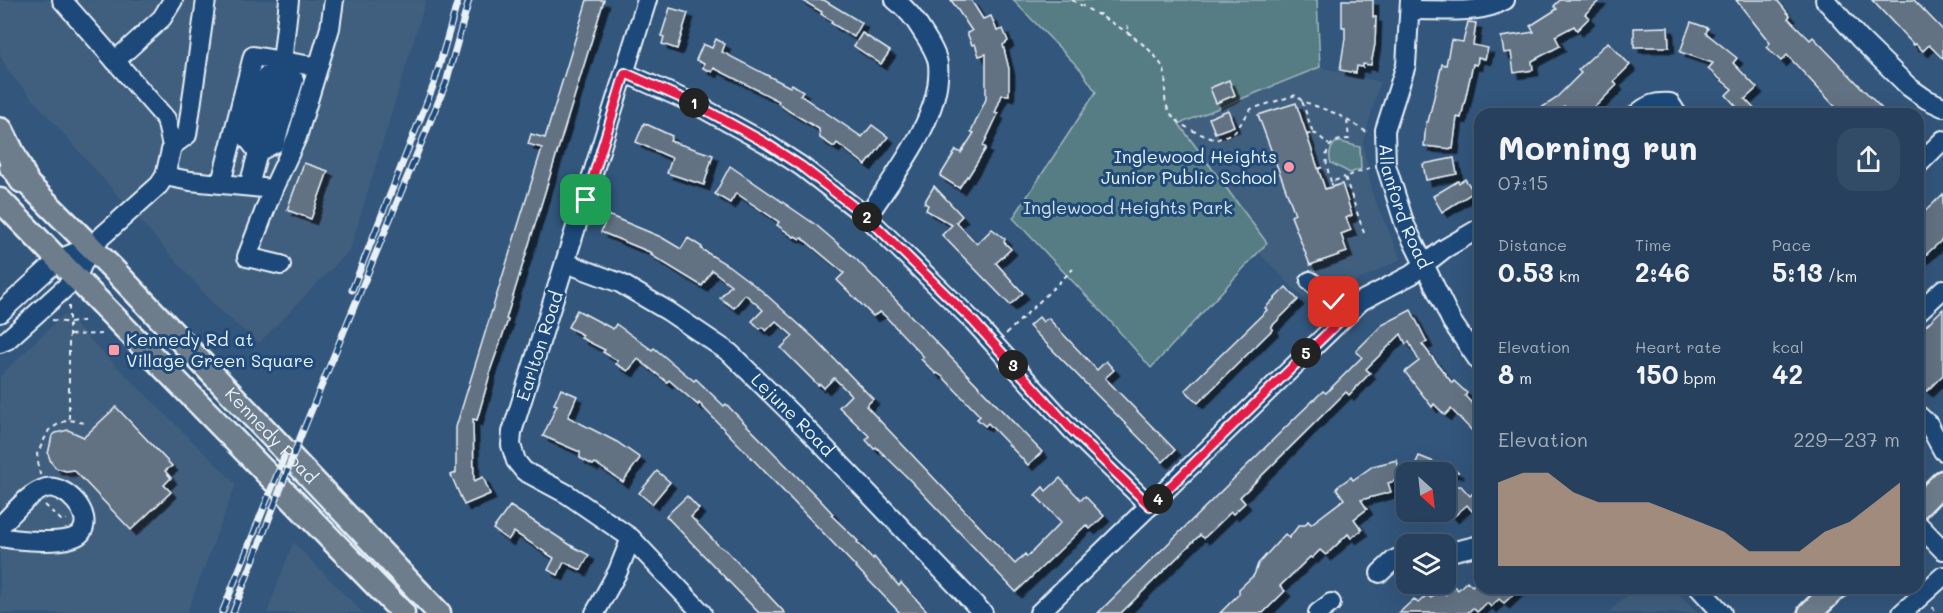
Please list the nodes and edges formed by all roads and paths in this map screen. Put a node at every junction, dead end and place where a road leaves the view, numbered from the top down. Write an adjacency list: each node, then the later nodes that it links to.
1 (62, 0): 16 (street)
2 (173, 0): 16 (street)
3 (206, 0): 30 (street)
4 (289, 0): 17 (street)
5 (334, 0): 18 (street)
6 (647, 0): 19 (street, Earlton Road)
7 (896, 0): 47 (street)
8 (1072, 0): 12 (path)
9 (1505, 0): 11 (street)
10 (1825, 0): 21 (street)
11 (1410, 5): 35 (street, Allanford Road)
12 (1096, 14): 13 (path); 15 (path)
13 (1104, 14)
14 (1127, 25): 15 (path)
15 (1131, 35): 20 (path)
16 (115, 61): 30 (street)
17 (282, 66): 18 (street); 32 (street); 32 (street); 42 (street)
18 (318, 67): 45 (street)
19 (625, 73): 47 (street); 52 (street, Earlton Road)
20 (1302, 101): 24 (path); 26 (path)
21 (1943, 107)
22 (1645, 108): 23 (street)
23 (1673, 108)
24 (1347, 120): 27 (path); 31 (path)
25 (0, 132): 40 (highway)
26 (1312, 133): 28 (path); 31 (path)
27 (1370, 134)
28 (1306, 135)
29 (1943, 141): 34 (street)
30 (172, 146): 38 (street)
31 (1329, 146): 36 (path)
32 (258, 152): 43 (street)
33 (0, 154): 40 (main road, Kennedy Road)
34 (1924, 159)
35 (1386, 165): 39 (path); 53 (street, Allanford Road)
36 (1326, 166): 37 (path); 41 (path)
37 (1318, 169)
38 (165, 176): 42 (street); 50 (street)
39 (1345, 177): 41 (path); 49 (path)
40 (23, 178): 50 (main road, Kennedy Road)
41 (1331, 182): 44 (path)
42 (221, 183): 43 (street)
43 (249, 186): 45 (street)
44 (1333, 187)
45 (273, 189): 54 (street)
46 (0, 200): 51 (main road, Kennedy Road)
47 (867, 217): 69 (street)
48 (1474, 232): 53 (street)
49 (1364, 233)
50 (91, 246): 51 (street); 56 (street); 95 (main road, Kennedy Road)
51 (58, 259): 56 (main road, Kennedy Road); 61 (street)
52 (566, 263): 85 (street, Earlton Road); 98 (street, Lejune Road)
53 (1424, 264): 62 (street); 70 (street, Allanford Road)
54 (281, 265)
55 (1072, 270): 69 (path)
56 (76, 278): 68 (street); 94 (main road, Kennedy Road)
57 (1310, 280): 62 (street)
58 (1943, 289): 60 (street)
59 (69, 306): 65 (path)
60 (1924, 306)
61 (0, 313)
62 (1345, 316): 80 (street)
63 (46, 319): 65 (path)
64 (87, 320): 65 (path)
65 (70, 323): 67 (path)
66 (102, 334): 67 (path)
67 (70, 335): 71 (path)
68 (0, 343)
69 (994, 345): 80 (street)
70 (1474, 354)
71 (69, 420): 73 (path); 76 (path)
72 (1924, 420): 74 (street)
73 (85, 423)
74 (1926, 437): 75 (street)
75 (1943, 451)
76 (40, 478)
77 (1943, 482): 79 (main road)
78 (40, 500): 81 (path)
79 (1924, 501)
80 (1150, 506): 99 (street)
81 (82, 509): 82 (street); 84 (street)
82 (0, 526)
83 (1924, 530): 87 (street)
84 (0, 537)
85 (631, 538): 96 (street); 97 (street, Earlton Road)
86 (1474, 546): 88 (street)
87 (1943, 550)
88 (1456, 551)
89 (1396, 559): 90 (street)
90 (1380, 573)
91 (1943, 576): 93 (street)
92 (1705, 594): 100 (street)
93 (1923, 606): 101 (street)
94 (403, 613)
95 (440, 613)
96 (595, 613)
97 (702, 613)
98 (983, 613)
99 (1039, 613)
100 (1722, 613)
101 (1902, 613)

